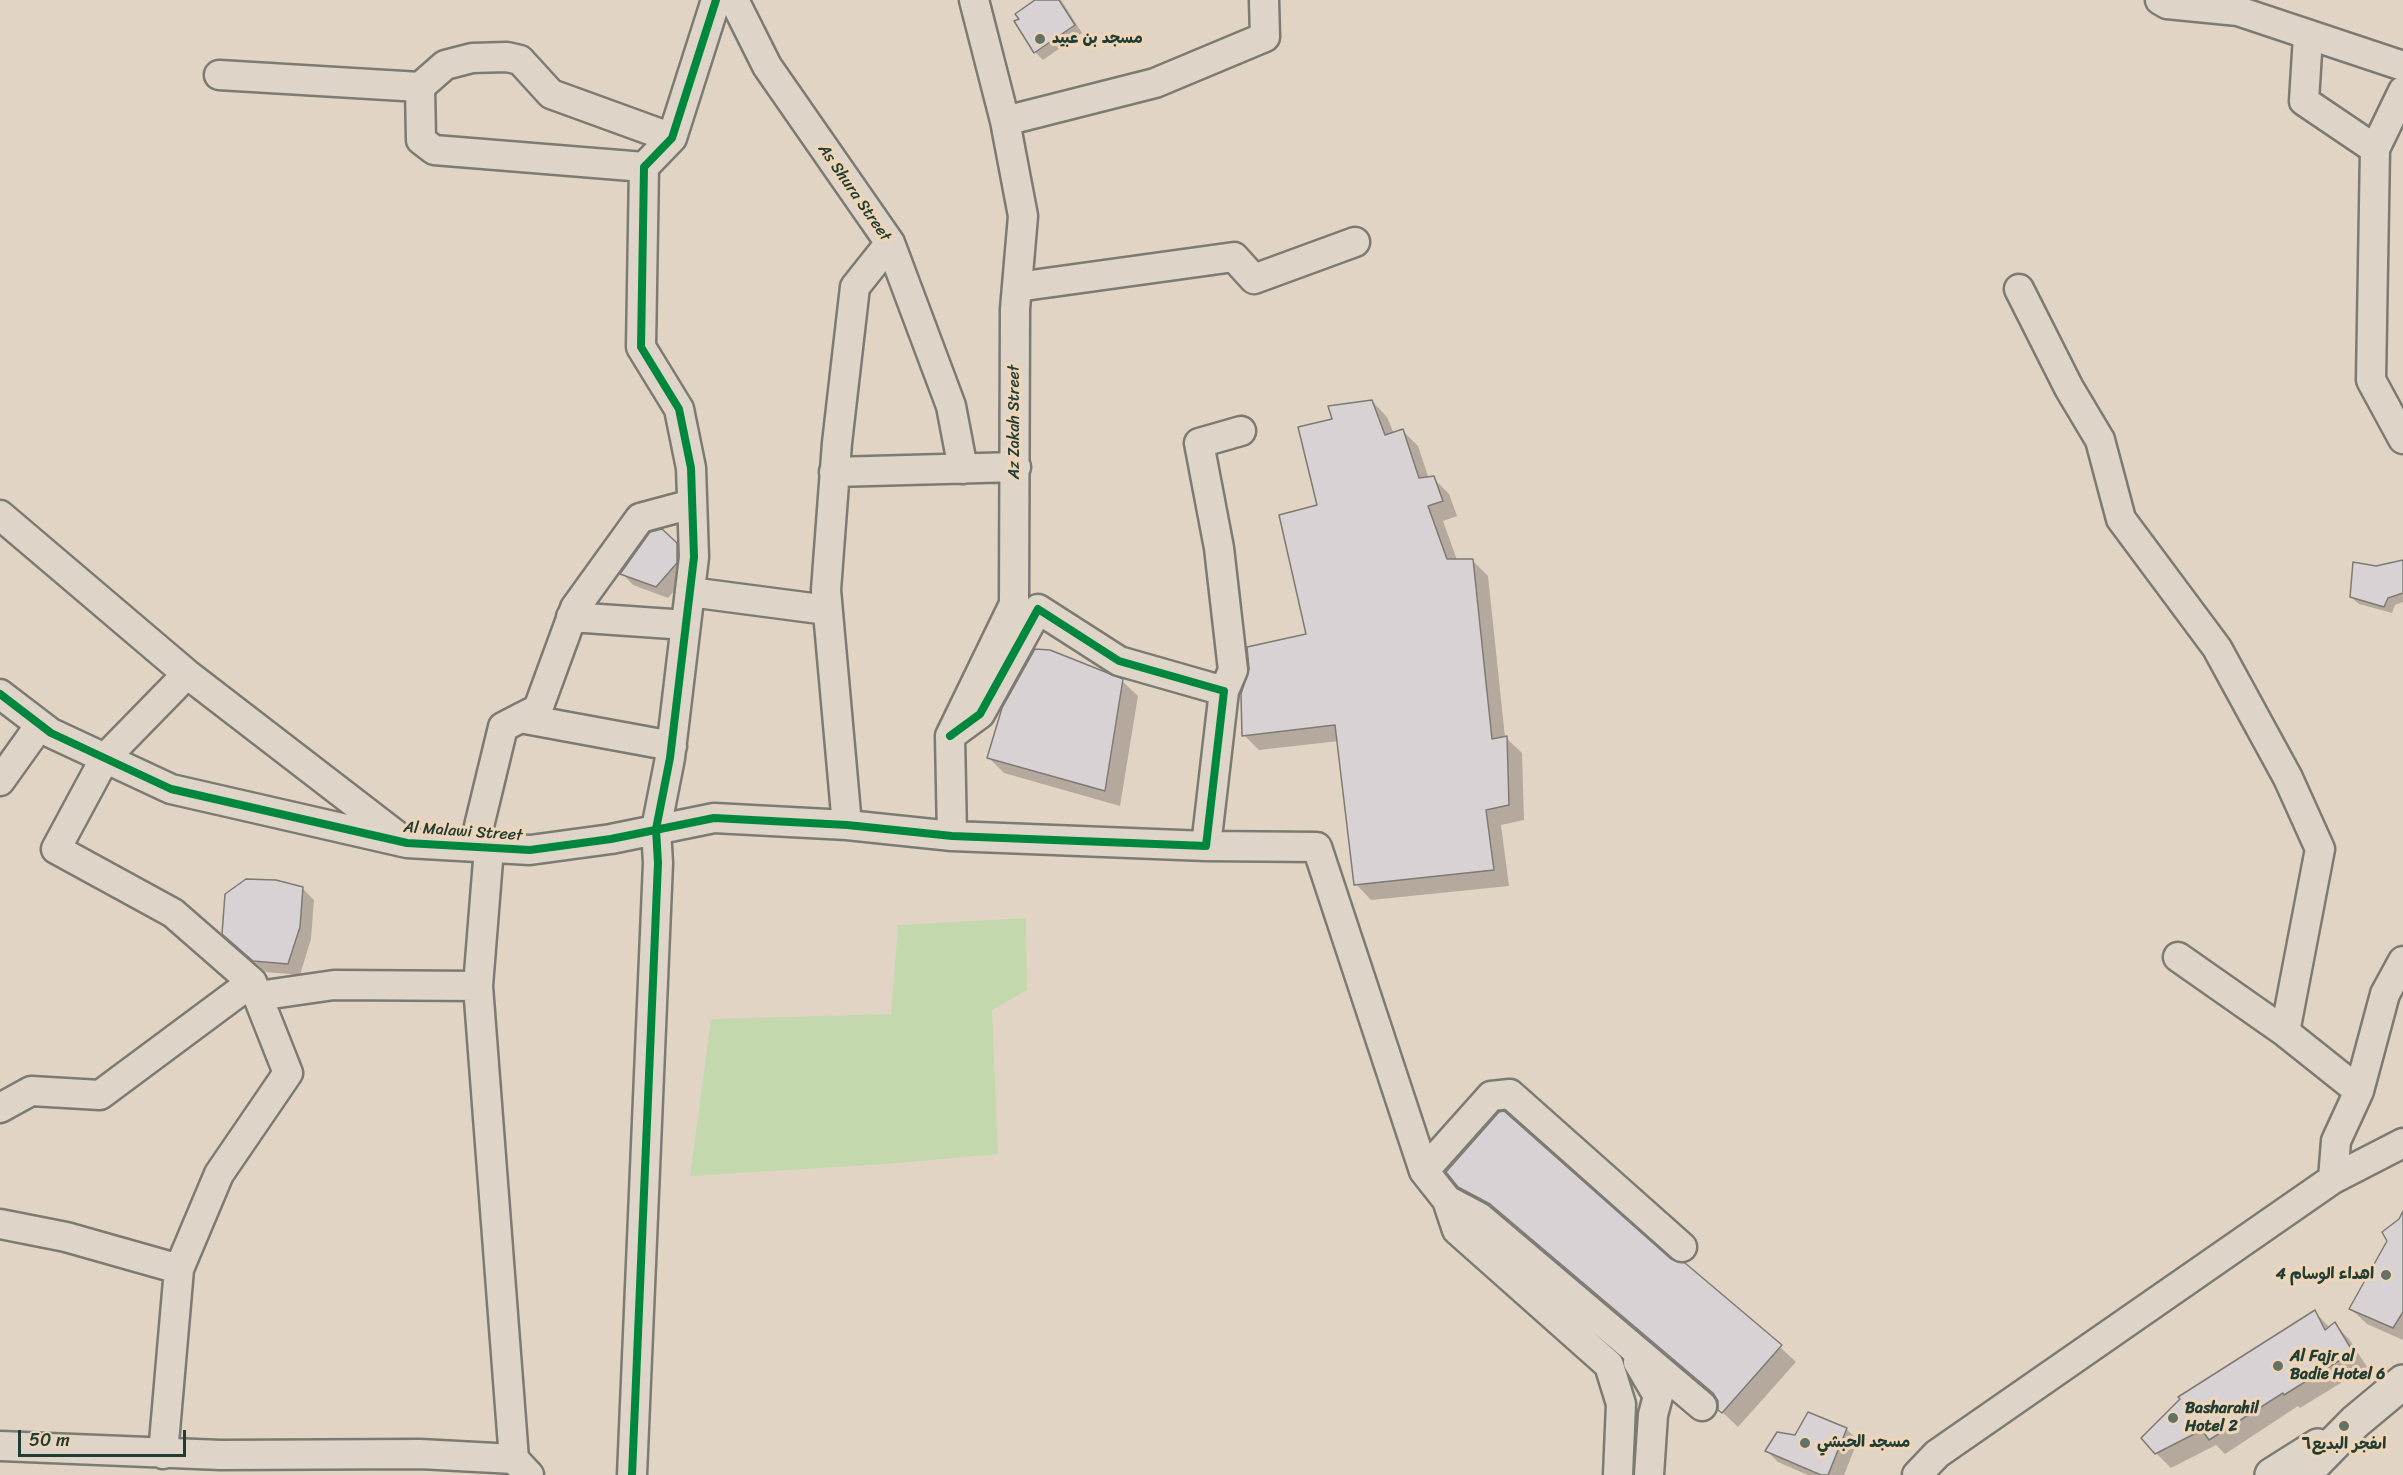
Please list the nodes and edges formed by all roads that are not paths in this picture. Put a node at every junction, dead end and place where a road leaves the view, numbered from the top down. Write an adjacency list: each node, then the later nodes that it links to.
1 (716, 0): 12 (street)
2 (734, 0): 16 (street, As Shura Street)
3 (974, 0): 11 (street, Az Zakah Street)
4 (1264, 0): 11 (street)
5 (2160, 0): 6 (street)
6 (2308, 36): 7 (street); 13 (street)
7 (2403, 66)
8 (219, 75): 9 (street)
9 (420, 87): 12 (street); 14 (street)
10 (2403, 91): 13 (street)
11 (1005, 121): 17 (street, Az Zakah Street)
12 (672, 138): 14 (street)
13 (2375, 149): 20 (street)
14 (644, 167): 24 (street)
15 (1355, 242): 17 (street)
16 (890, 243): 22 (street, As Shura Street); 23 (street)
17 (1017, 287): 21 (street, Az Zakah Street)
18 (2019, 289): 49 (street)
19 (1241, 431): 31 (street)
20 (2403, 439)
21 (1016, 467): 22 (street); 35 (street, Az Zakah Street)
22 (963, 469): 23 (street)
23 (834, 472): 27 (street)
24 (692, 504): 26 (street); 28 (street)
25 (0, 515): 30 (street)
26 (690, 592): 27 (street); 29 (street)
27 (827, 610): 39 (street)
28 (571, 617): 29 (street); 33 (street)
29 (686, 625): 36 (street)
30 (187, 674): 37 (street); 42 (street)
31 (1224, 691): 35 (street); 43 (street)
32 (0, 694): 34 (street, Al Malawi Street)
33 (520, 718): 36 (street); 44 (street)
34 (40, 725): 37 (street, Al Malawi Street); 38 (street)
35 (950, 736): 41 (street, Az Zakah Street)
36 (672, 746): 40 (street)
37 (105, 758): 42 (street, Al Malawi Street); 48 (street)
38 (0, 781)
39 (847, 825): 40 (street, Al Malawi Street); 41 (street, Al Malawi Street)
40 (656, 829): 44 (street, Al Malawi Street); 68 (street)
41 (952, 836): 43 (street, Al Malawi Street)
42 (407, 843): 44 (street, Al Malawi Street)
43 (1206, 846): 53 (street, Al Malawi Street)
44 (481, 848): 47 (street)
45 (2178, 957): 49 (street)
46 (2403, 961): 50 (street)
47 (478, 986): 48 (street); 66 (street)
48 (255, 989): 51 (street); 58 (street)
49 (2285, 1032): 50 (street)
50 (2359, 1091): 54 (street)
51 (0, 1108)
52 (2403, 1143): 54 (street)
53 (1424, 1171): 55 (street); 57 (street)
54 (2333, 1179): 65 (street)
55 (1447, 1200): 59 (street); 69 (street)
56 (0, 1224): 58 (street)
57 (1682, 1247)
58 (179, 1269): 64 (street)
59 (1629, 1344): 61 (street); 70 (street)
60 (2403, 1382): 62 (main road)
61 (1702, 1406)
62 (2355, 1422): 67 (main road); 72 (main road)
63 (0, 1446): 64 (street)
64 (162, 1454): 66 (street)
65 (1938, 1465): 71 (street)
66 (522, 1467)
67 (2304, 1474)
68 (633, 1475)
69 (1618, 1475)
70 (1649, 1475)
71 (1917, 1475)
72 (2271, 1475)

